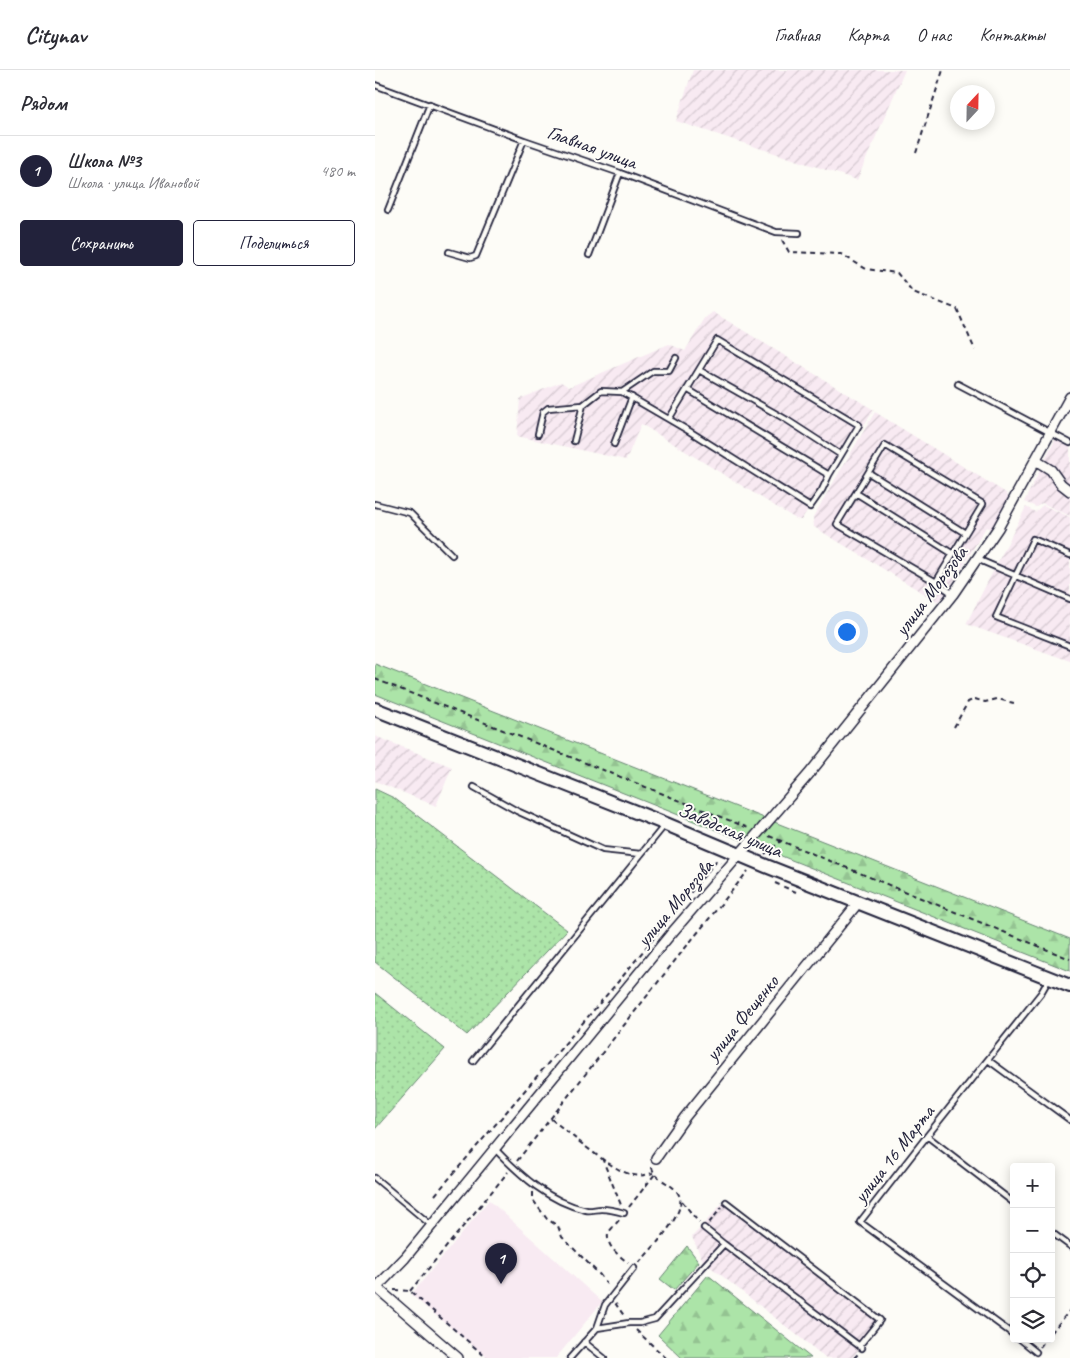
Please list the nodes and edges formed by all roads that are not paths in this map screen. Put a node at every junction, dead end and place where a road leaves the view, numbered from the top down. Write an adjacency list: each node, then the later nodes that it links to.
1 (375, 84): 2 (lane, Главная улица)
2 (430, 104): 3 (lane, Главная улица); 5 (lane)
3 (525, 140): 4 (lane, Главная улица); 7 (lane)
4 (620, 173): 6 (lane, Главная улица); 8 (lane)
5 (388, 210)
6 (799, 233)
7 (449, 252)
8 (589, 255)
9 (676, 358): 13 (lane)
10 (699, 370): 12 (lane); 23 (lane); 23 (lane)
11 (958, 384): 18 (lane)
12 (687, 389): 17 (lane); 26 (lane)
13 (622, 392): 14 (lane); 16 (lane)
14 (632, 397): 17 (lane); 22 (lane)
15 (1070, 397): 18 (street, улица Морозова)
16 (583, 405): 19 (lane); 20 (lane)
17 (669, 419): 26 (lane)
18 (1049, 433): 21 (lane); 24 (street, улица Морозова)
19 (538, 434)
20 (574, 441)
21 (1070, 443)
22 (614, 444)
23 (841, 455): 26 (lane)
24 (1035, 460): 27 (street); 34 (street, улица Морозова)
25 (869, 473): 28 (lane); 30 (lane); 30 (lane)
26 (829, 475)
27 (1070, 491)
28 (856, 493): 31 (lane); 36 (lane)
29 (375, 504): 32 (lane)
30 (965, 533): 31 (lane)
31 (953, 554): 36 (lane)
32 (452, 555)
33 (1070, 555): 35 (lane)
34 (977, 558): 35 (lane); 37 (street, улица Морозова)
35 (1015, 575): 38 (lane); 39 (lane)
36 (936, 582): 37 (lane)
37 (953, 594): 44 (street, улица Морозова)
38 (1070, 599)
39 (1070, 646)
40 (375, 709): 42 (street, Заводская улица)
41 (475, 787): 43 (lane)
42 (666, 824): 43 (lane); 44 (street, Заводская улица)
43 (641, 854): 49 (lane)
44 (739, 854): 45 (street, Заводская улица); 52 (street, улица Морозова)
45 (858, 903): 46 (street, Заводская улица); 53 (street, улица Фещенко)
46 (1049, 978): 47 (street, Заводская улица); 48 (lane, улица 16 Марта)
47 (1070, 986)
48 (988, 1060): 50 (lane); 51 (lane, улица 16 Марта)
49 (473, 1062)
50 (1070, 1120)
51 (927, 1136): 55 (lane); 66 (lane, улица 16 Марта)
52 (495, 1149): 57 (lane); 58 (street, улица Морозова)
53 (656, 1158)
54 (375, 1178): 58 (lane)
55 (1010, 1200)
56 (726, 1202): 61 (lane)
57 (624, 1213)
58 (432, 1226): 64 (street, улица Морозова)
59 (704, 1228): 61 (lane)
60 (1055, 1235): 62 (lane)
61 (724, 1244): 65 (lane)
62 (1070, 1246)
63 (634, 1268): 65 (lane)
64 (376, 1289): 70 (street)
65 (597, 1328): 67 (lane)
66 (1010, 1332)
67 (585, 1342): 71 (lane); 72 (lane)
68 (1025, 1343): 69 (lane)
69 (1036, 1352)
70 (458, 1358)
71 (570, 1358)
72 (604, 1358)

